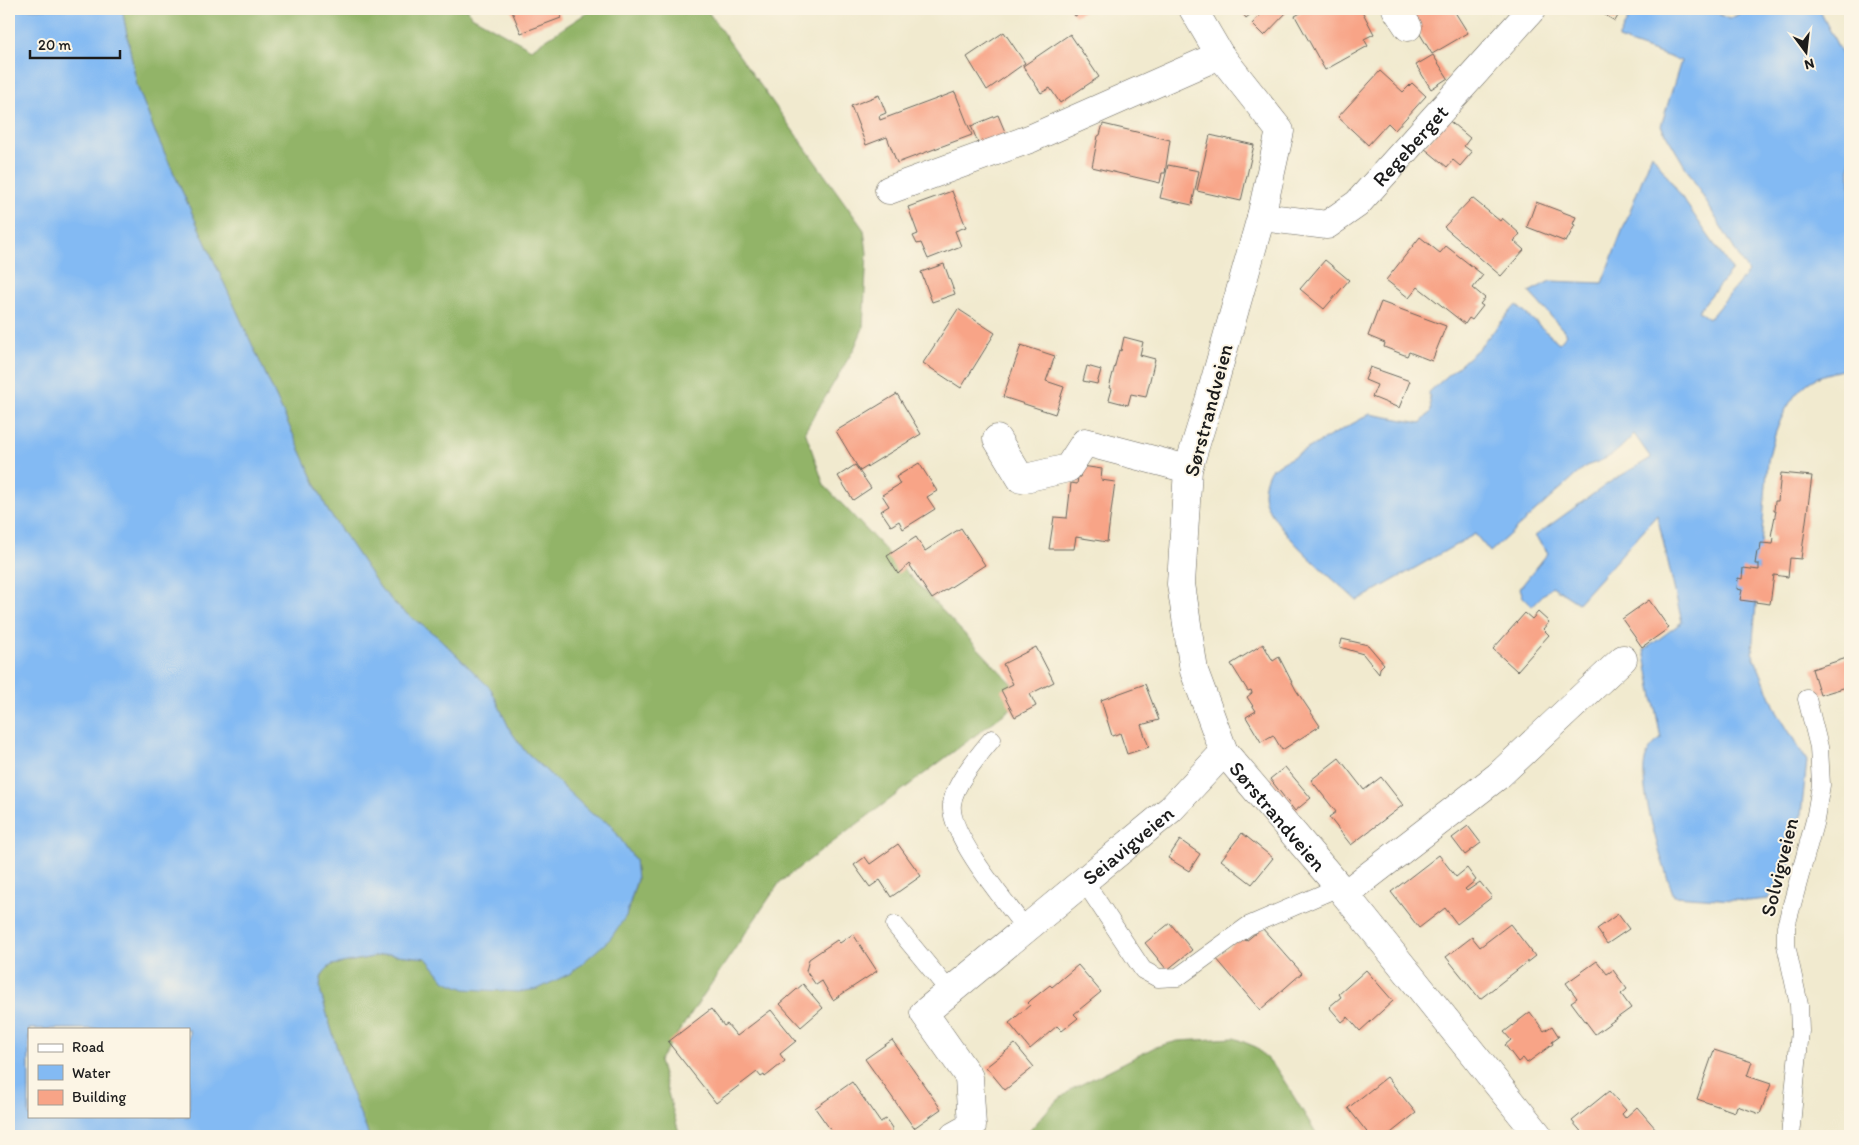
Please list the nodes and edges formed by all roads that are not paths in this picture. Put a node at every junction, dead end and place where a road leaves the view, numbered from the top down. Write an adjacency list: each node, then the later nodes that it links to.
1 (1193, 9): 3 (street, Sørstrandveien)
2 (1532, 9): 5 (street, Regeberget)
3 (1220, 56): 4 (street); 5 (street, Sørstrandveien)
4 (889, 190)
5 (1261, 217): 7 (street, Sørstrandveien)
6 (997, 439): 7 (street)
7 (1188, 469): 11 (street, Sørstrandveien)
8 (1623, 659): 13 (street)
9 (1808, 699): 19 (lane, Solvigveien)
10 (992, 738): 15 (lane)
11 (1224, 752): 12 (street, Seiavigveien); 13 (street, Sørstrandveien)
12 (1084, 881): 13 (lane, Sørstrandveien); 15 (street, Seiavigveien)
13 (1342, 890): 18 (street, Sørstrandveien)
14 (896, 924): 16 (lane)
15 (1026, 929): 16 (street, Seiavigveien)
16 (950, 992): 17 (street, Seiavigveien)
17 (967, 1133)
18 (1539, 1136)
19 (1790, 1136)

